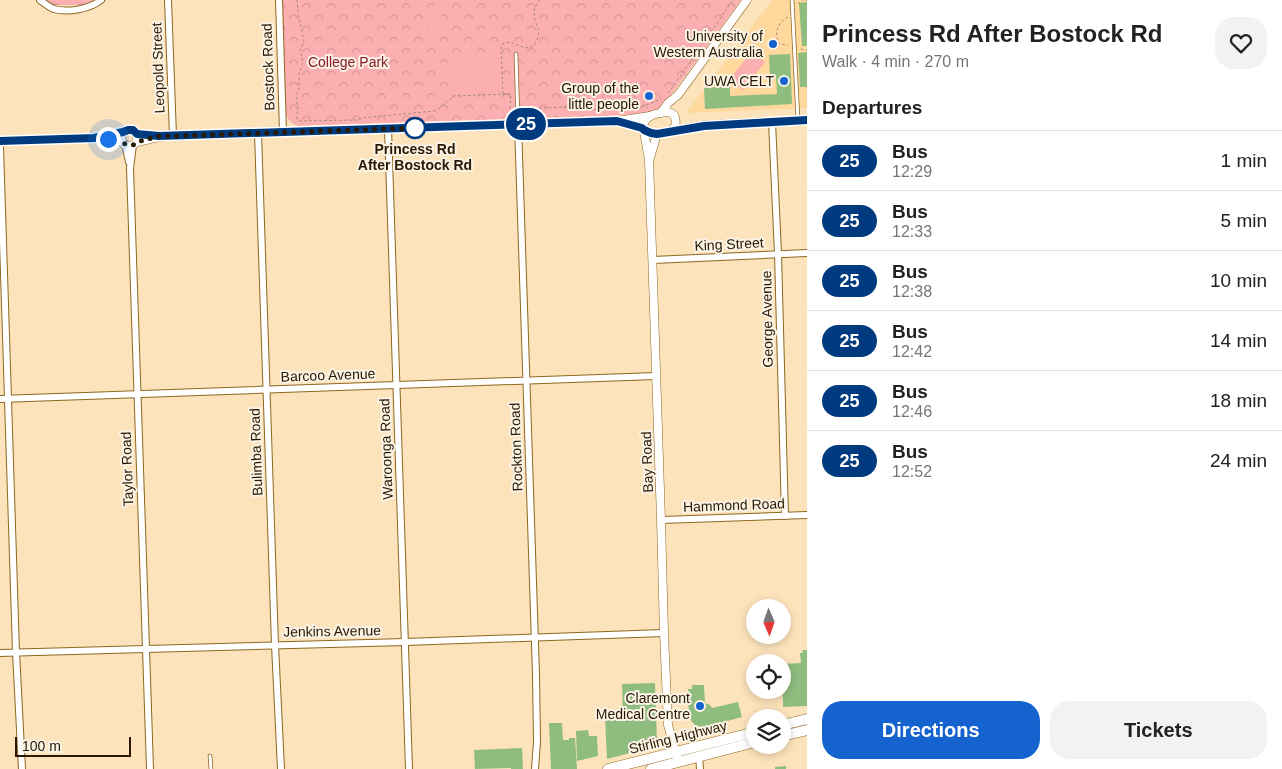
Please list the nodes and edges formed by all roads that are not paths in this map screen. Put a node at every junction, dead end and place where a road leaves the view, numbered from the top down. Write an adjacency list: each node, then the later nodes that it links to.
1 (40, 0): 2 (street)
2 (101, 0)
3 (168, 0): 25 (street, Leopold Street)
4 (279, 0): 22 (street, Bostock Road)
5 (748, 0): 8 (street)
6 (792, 0): 12 (lane)
7 (516, 54): 16 (lane)
8 (678, 95): 9 (street); 11 (street)
9 (661, 113): 10 (street); 11 (street)
10 (650, 116): 14 (street); 19 (street)
11 (675, 119): 17 (street); 20 (street)
12 (798, 120): 13 (street); 15 (street)
13 (807, 120)
14 (617, 121): 16 (street); 19 (street)
15 (772, 122): 17 (street); 32 (street, George Avenue)
16 (518, 124): 18 (street); 35 (street, Rockton Road)
17 (704, 126): 20 (street)
18 (388, 128): 22 (street); 36 (street, Waroonga Road)
19 (643, 129): 24 (street); 30 (street, Bay Road)
20 (670, 131): 24 (street)
21 (123, 132): 26 (street); 28 (street); 28 (street)
22 (283, 132): 23 (street)
23 (258, 133): 25 (street); 37 (street, Bulimba Road)
24 (657, 134): 30 (street, Bay Road)
25 (173, 136): 28 (street)
26 (94, 138): 27 (street); 28 (street)
27 (0, 141)
28 (130, 141): 38 (street, Taylor Road)
29 (0, 147): 39 (street)
30 (649, 160): 33 (street, Bay Road)
31 (807, 253): 32 (street, King Street)
32 (778, 254): 33 (street, King Street); 42 (street, George Avenue)
33 (652, 260): 34 (street, Bay Road)
34 (656, 376): 35 (street, Barcoo Avenue); 43 (street, Bay Road)
35 (526, 380): 36 (street, Barcoo Avenue); 45 (street, Rockton Road)
36 (396, 385): 37 (street, Barcoo Avenue); 46 (street, Waroonga Road)
37 (266, 390): 38 (street, Barcoo Avenue); 47 (street, Bulimba Road)
38 (138, 393): 39 (street, Barcoo Avenue); 48 (street, Taylor Road)
39 (8, 398): 40 (street, Barcoo Avenue); 49 (street)
40 (0, 399)
41 (807, 515): 42 (street, Hammond Road)
42 (785, 516): 43 (street, Hammond Road)
43 (662, 520): 44 (street, Bay Road)
44 (664, 633): 45 (street, Jenkins Avenue); 59 (street, Bay Road)
45 (534, 637): 46 (street, Jenkins Avenue); 65 (street, Rockton Road)
46 (405, 642): 47 (street, Jenkins Avenue); 64 (street, Waroonga Road)
47 (275, 645): 48 (street, Jenkins Avenue); 63 (street, Bulimba Road)
48 (146, 649): 49 (street, Jenkins Avenue); 61 (street, Taylor Road)
49 (16, 652): 50 (street, Jenkins Avenue); 60 (street)
50 (0, 653)
51 (807, 719): 52 (highway)
52 (791, 723)
53 (807, 730): 54 (highway)
54 (791, 734)
55 (746, 735): 59 (highway, Stirling Highway)
56 (746, 744): 58 (highway, Stirling Highway)
57 (210, 756): 62 (lane)
58 (699, 756): 59 (highway, Stirling Highway); 68 (street)
59 (677, 757): 66 (highway, Stirling Highway); 67 (highway, Stirling Highway)
60 (22, 769)
61 (150, 769)
62 (211, 769)
63 (281, 769)
64 (409, 769)
65 (535, 769)
66 (608, 769)
67 (651, 769)
68 (700, 769)

